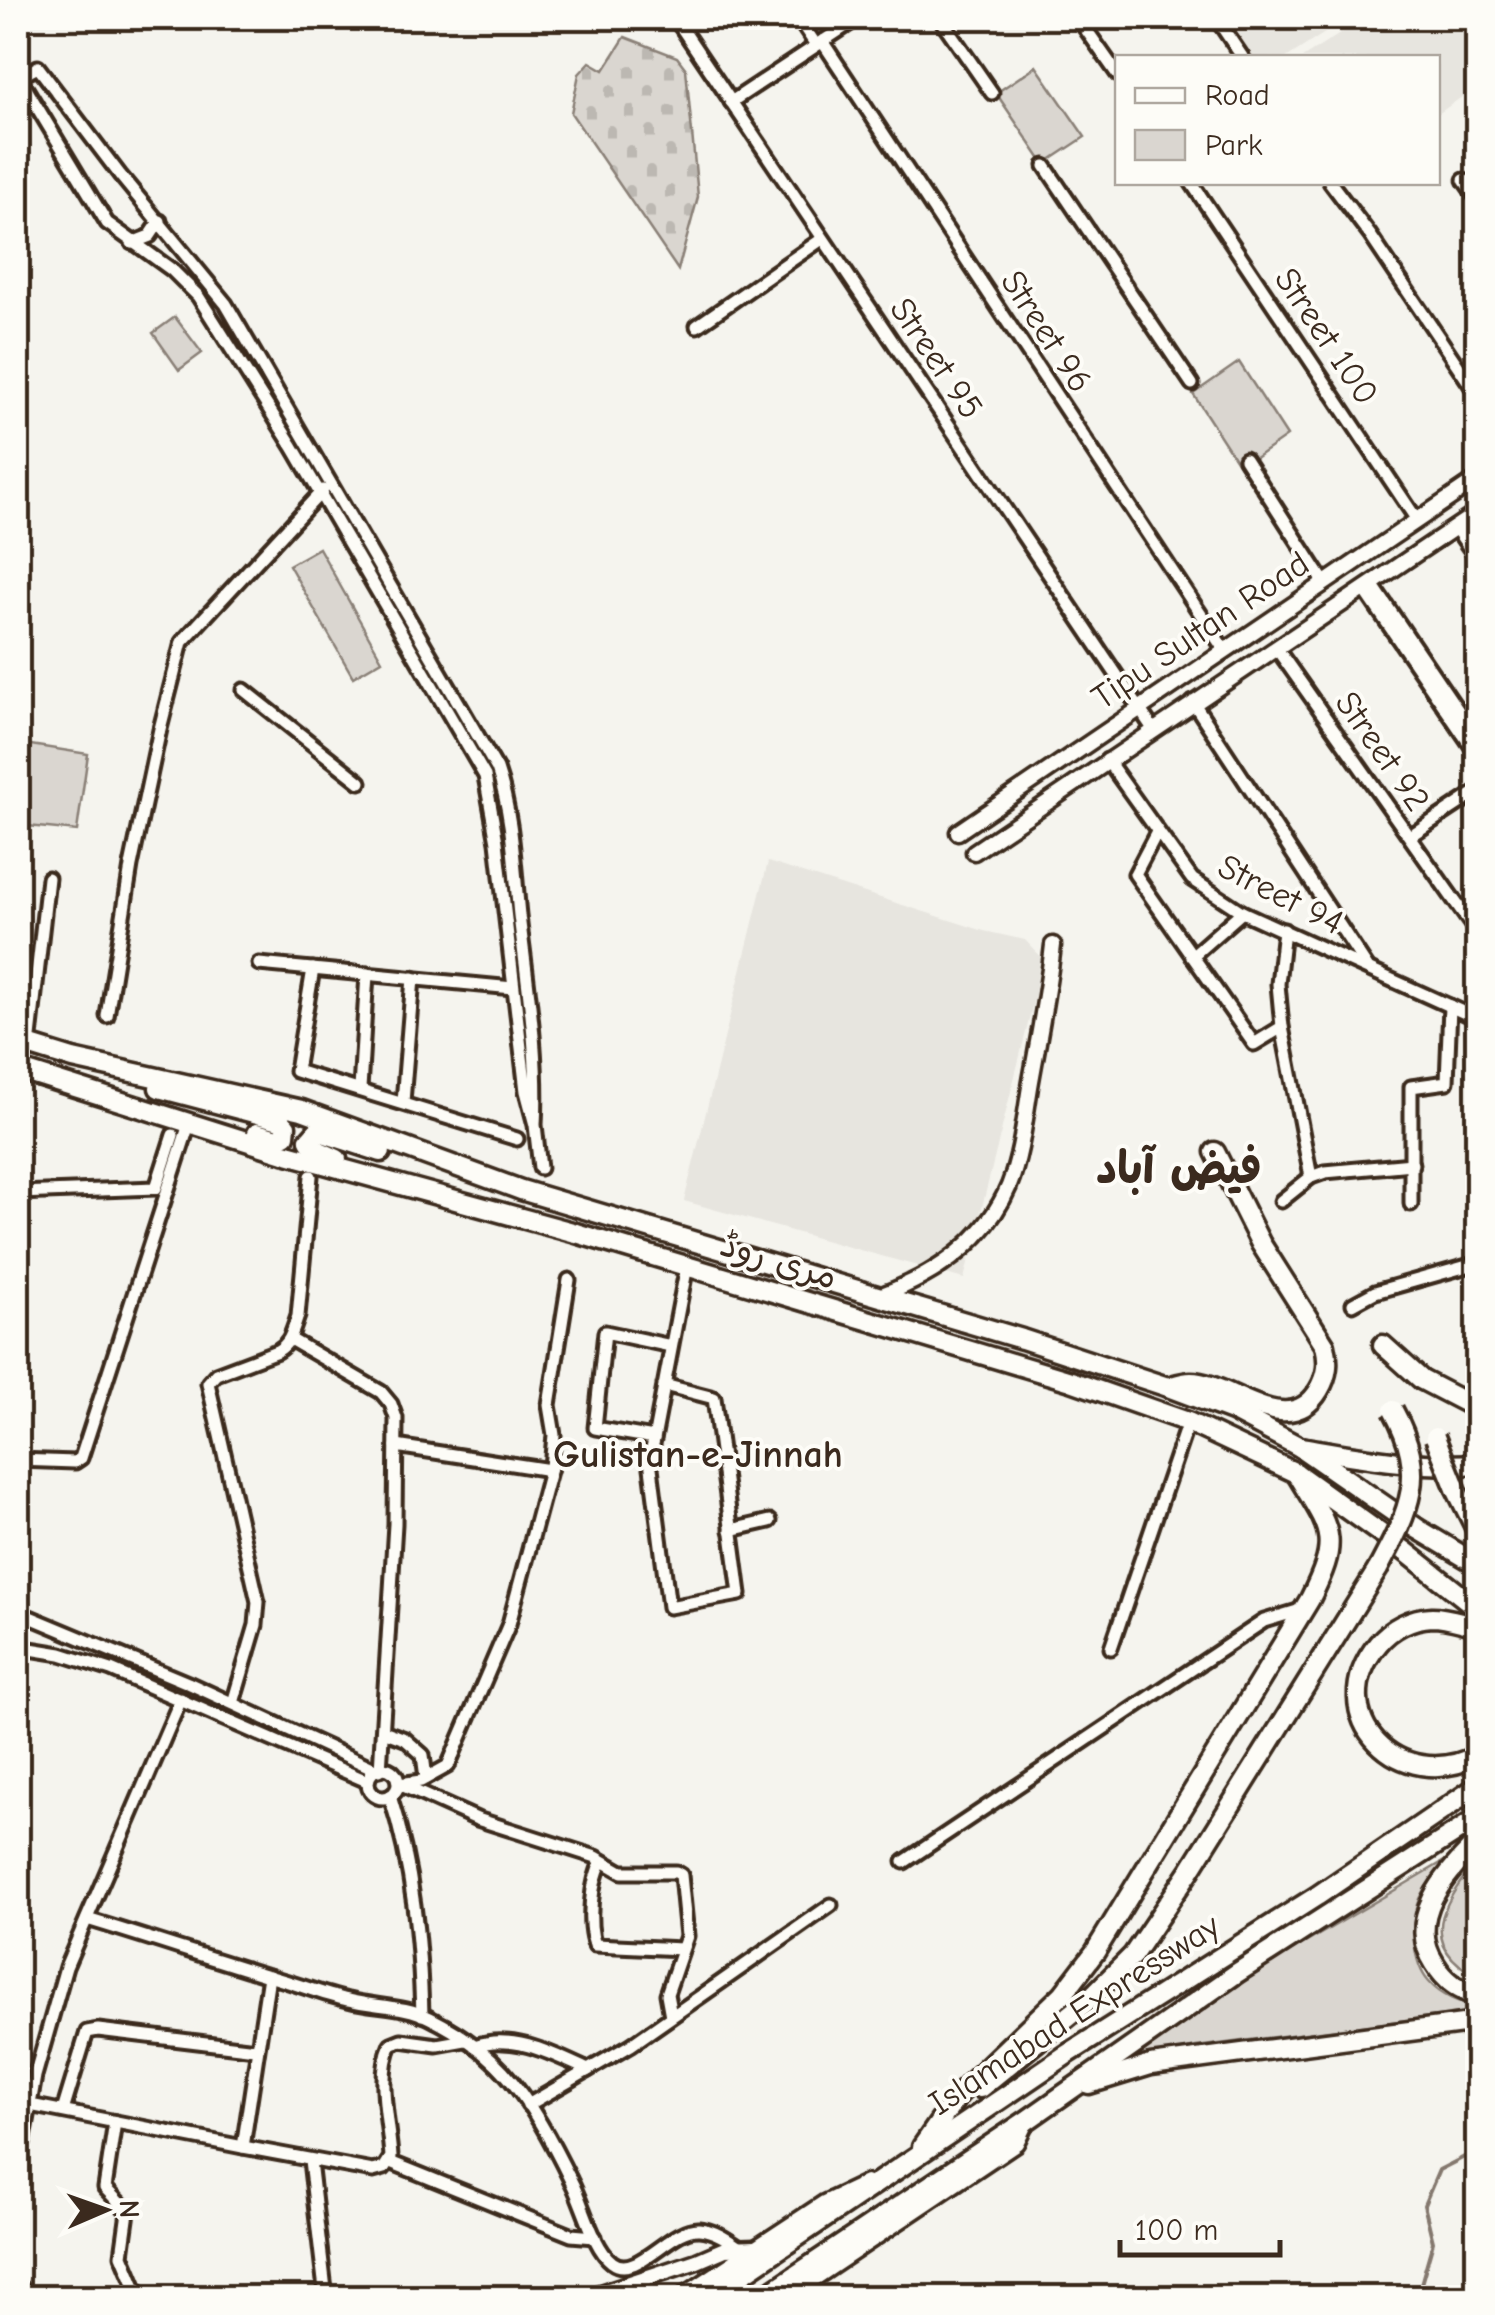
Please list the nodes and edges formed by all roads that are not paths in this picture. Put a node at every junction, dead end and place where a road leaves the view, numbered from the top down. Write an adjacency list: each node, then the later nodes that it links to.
1 (675, 18): 13 (street, Street 95)
2 (798, 18): 9 (street, Street 96)
3 (858, 18): 9 (street)
4 (940, 18): 12 (street)
5 (1078, 18): 11 (street)
6 (1216, 18): 10 (street)
7 (1469, 18): 8 (street)
8 (1478, 29)
9 (819, 43): 13 (street); 40 (street, Street 96)
10 (1242, 55)
11 (1115, 71)
12 (992, 93)
13 (731, 102): 20 (street, Street 95)
14 (1045, 166): 25 (street)
15 (1464, 180): 18 (street)
16 (1193, 185): 32 (street, Street 100)
17 (1332, 185): 26 (street)
18 (1478, 200)
19 (160, 221): 21 (street); 21 (street); 22 (street)
20 (822, 239): 24 (street); 43 (street, Street 95)
21 (132, 243): 23 (street)
22 (212, 285): 23 (street); 29 (street)
23 (198, 296): 30 (street)
24 (696, 326)
25 (1192, 384)
26 (1478, 396)
27 (1246, 460): 37 (street)
28 (1478, 479): 32 (street, Tipu Sultan Road)
29 (330, 484): 30 (street); 77 (street)
30 (320, 494): 65 (street); 67 (street)
31 (1478, 512): 33 (street, Tipu Sultan Road)
32 (1416, 520): 34 (street, Tipu Sultan Road)
33 (1456, 527): 35 (street); 36 (street, Tipu Sultan Road)
34 (1386, 541): 36 (street); 37 (street, Tipu Sultan Road)
35 (1478, 560)
36 (1401, 565): 38 (street, Tipu Sultan Road)
37 (1324, 582): 40 (street, Tipu Sultan Road)
38 (1368, 587): 39 (street, Tipu Sultan Road); 45 (street); 46 (street)
39 (1277, 650): 42 (street, Tipu Sultan Road); 52 (street, Street 92)
40 (1225, 651): 43 (street, Tipu Sultan Road)
41 (244, 690): 48 (street)
42 (1193, 702): 44 (street, Tipu Sultan Road); 61 (street)
43 (1139, 708): 44 (street, Street 95); 50 (street, Tipu Sultan Road)
44 (1153, 730): 47 (street, Tipu Sultan Road)
45 (1478, 740)
46 (1478, 756)
47 (1107, 760): 51 (street, Street 94); 53 (street, Tipu Sultan Road)
48 (360, 782)
49 (1478, 791): 52 (street)
50 (958, 832)
51 (1157, 832): 55 (street, Street 94); 59 (street)
52 (1410, 836): 57 (street, Street 92)
53 (974, 852)
54 (48, 878): 70 (street)
55 (1242, 912): 56 (street, Street 94); 59 (street)
56 (1284, 930): 61 (street, Street 94); 69 (street)
57 (1478, 934)
58 (1053, 945): 93 (street)
59 (1192, 956): 69 (street)
60 (259, 964): 62 (street)
61 (1366, 967): 66 (street, Street 94)
62 (313, 969): 63 (street); 74 (street)
63 (367, 974): 64 (street); 74 (street)
64 (413, 978): 65 (street); 75 (street)
65 (513, 988): 77 (street)
66 (1450, 1006): 68 (street, Street 94); 81 (street)
67 (107, 1016)
68 (1478, 1020)
69 (1282, 1027): 84 (street)
70 (23, 1044): 71 (main road, مری روڈ)
71 (73, 1059): 73 (main road); 85 (main road, مری روڈ)
72 (18, 1069): 73 (main road, مری روڈ)
73 (64, 1082): 76 (main road, مری روڈ)
74 (360, 1089): 75 (street)
75 (403, 1102): 79 (street)
76 (190, 1122): 89 (main road, مری روڈ); 107 (street)
77 (535, 1125): 82 (street)
78 (173, 1135): 86 (street)
79 (517, 1139)
80 (1215, 1152): 99 (main road)
81 (1412, 1164): 84 (street); 88 (street)
82 (540, 1168)
83 (312, 1176): 95 (street)
84 (1311, 1176): 87 (street)
85 (522, 1190): 89 (main road); 93 (main road, مری روڈ)
86 (18, 1194)
87 (1281, 1202)
88 (1412, 1204)
89 (576, 1233): 91 (main road, مری روڈ)
90 (1478, 1264): 94 (street)
91 (688, 1267): 97 (street); 102 (main road, مری روڈ)
92 (568, 1280): 109 (street)
93 (879, 1296): 99 (main road, مری روڈ)
94 (1353, 1304)
95 (290, 1339): 105 (street); 122 (street)
96 (1383, 1345): 101 (main road)
97 (671, 1346): 98 (street); 104 (street)
98 (664, 1386): 104 (street); 112 (street)
99 (1168, 1386): 106 (main road)
100 (1393, 1410): 153 (main road, bridge)
101 (1478, 1410)
102 (1188, 1422): 110 (main road, مری روڈ); 120 (street)
103 (1435, 1436): 113 (main road, bridge)
104 (654, 1438): 112 (street)
105 (396, 1446): 109 (street); 123 (street)
106 (1300, 1447): 108 (main road); 114 (main road)
107 (18, 1460)
108 (1478, 1464)
109 (550, 1470): 126 (street)
110 (1296, 1473): 115 (main road); 116 (main road, مری روڈ)
111 (770, 1521): 112 (street)
112 (731, 1530)
113 (1478, 1533)
114 (1478, 1565)
115 (1304, 1609): 134 (street); 153 (main road)
116 (1478, 1609)
117 (18, 1612): 122 (street)
118 (1478, 1626): 124 (main road)
119 (18, 1648): 121 (street)
120 (1111, 1648)
121 (181, 1698): 127 (street); 136 (street)
122 (233, 1704): 125 (street)
123 (383, 1731): 125 (street); 126 (street)
124 (1478, 1755)
125 (379, 1770): 127 (street); 128 (street)
126 (426, 1778): 128 (street)
127 (367, 1782): 130 (street)
128 (399, 1784): 130 (street); 133 (street)
129 (1478, 1786): 153 (main road, Islamabad Expressway)
130 (390, 1796): 140 (street)
131 (1478, 1818): 146 (main road, Islamabad Expressway)
132 (1478, 1842): 139 (main road)
133 (602, 1860): 137 (street); 137 (street)
134 (904, 1862)
135 (831, 1905): 141 (street)
136 (86, 1918): 138 (street); 147 (street)
137 (682, 1949): 141 (street)
138 (270, 1976): 140 (street); 144 (street)
139 (1478, 1996)
140 (422, 2015): 143 (street)
141 (671, 2016): 145 (street)
142 (1478, 2022): 146 (main road)
143 (470, 2043): 145 (street); 148 (street); 155 (street)
144 (256, 2049): 149 (street); 152 (street)
145 (588, 2070): 148 (street)
146 (1069, 2090): 150 (main road, Islamabad Expressway)
147 (30, 2105): 149 (street); 156 (street)
148 (528, 2106): 157 (street)
149 (62, 2111): 151 (street)
150 (1026, 2121): 166 (main road, Islamabad Expressway); 167 (street)
151 (115, 2122): 152 (street); 161 (street)
152 (243, 2146): 154 (street)
153 (918, 2155): 158 (street); 165 (main road, Islamabad Expressway)
154 (310, 2161): 155 (street); 162 (street)
155 (390, 2162): 157 (street)
156 (18, 2172)
157 (596, 2238): 158 (street)
158 (748, 2248): 163 (street); 164 (street)
159 (18, 2284): 160 (street)
160 (28, 2298)
161 (140, 2298)
162 (326, 2298)
163 (586, 2298)
164 (680, 2298)
165 (708, 2298)
166 (762, 2298)
167 (785, 2298)

